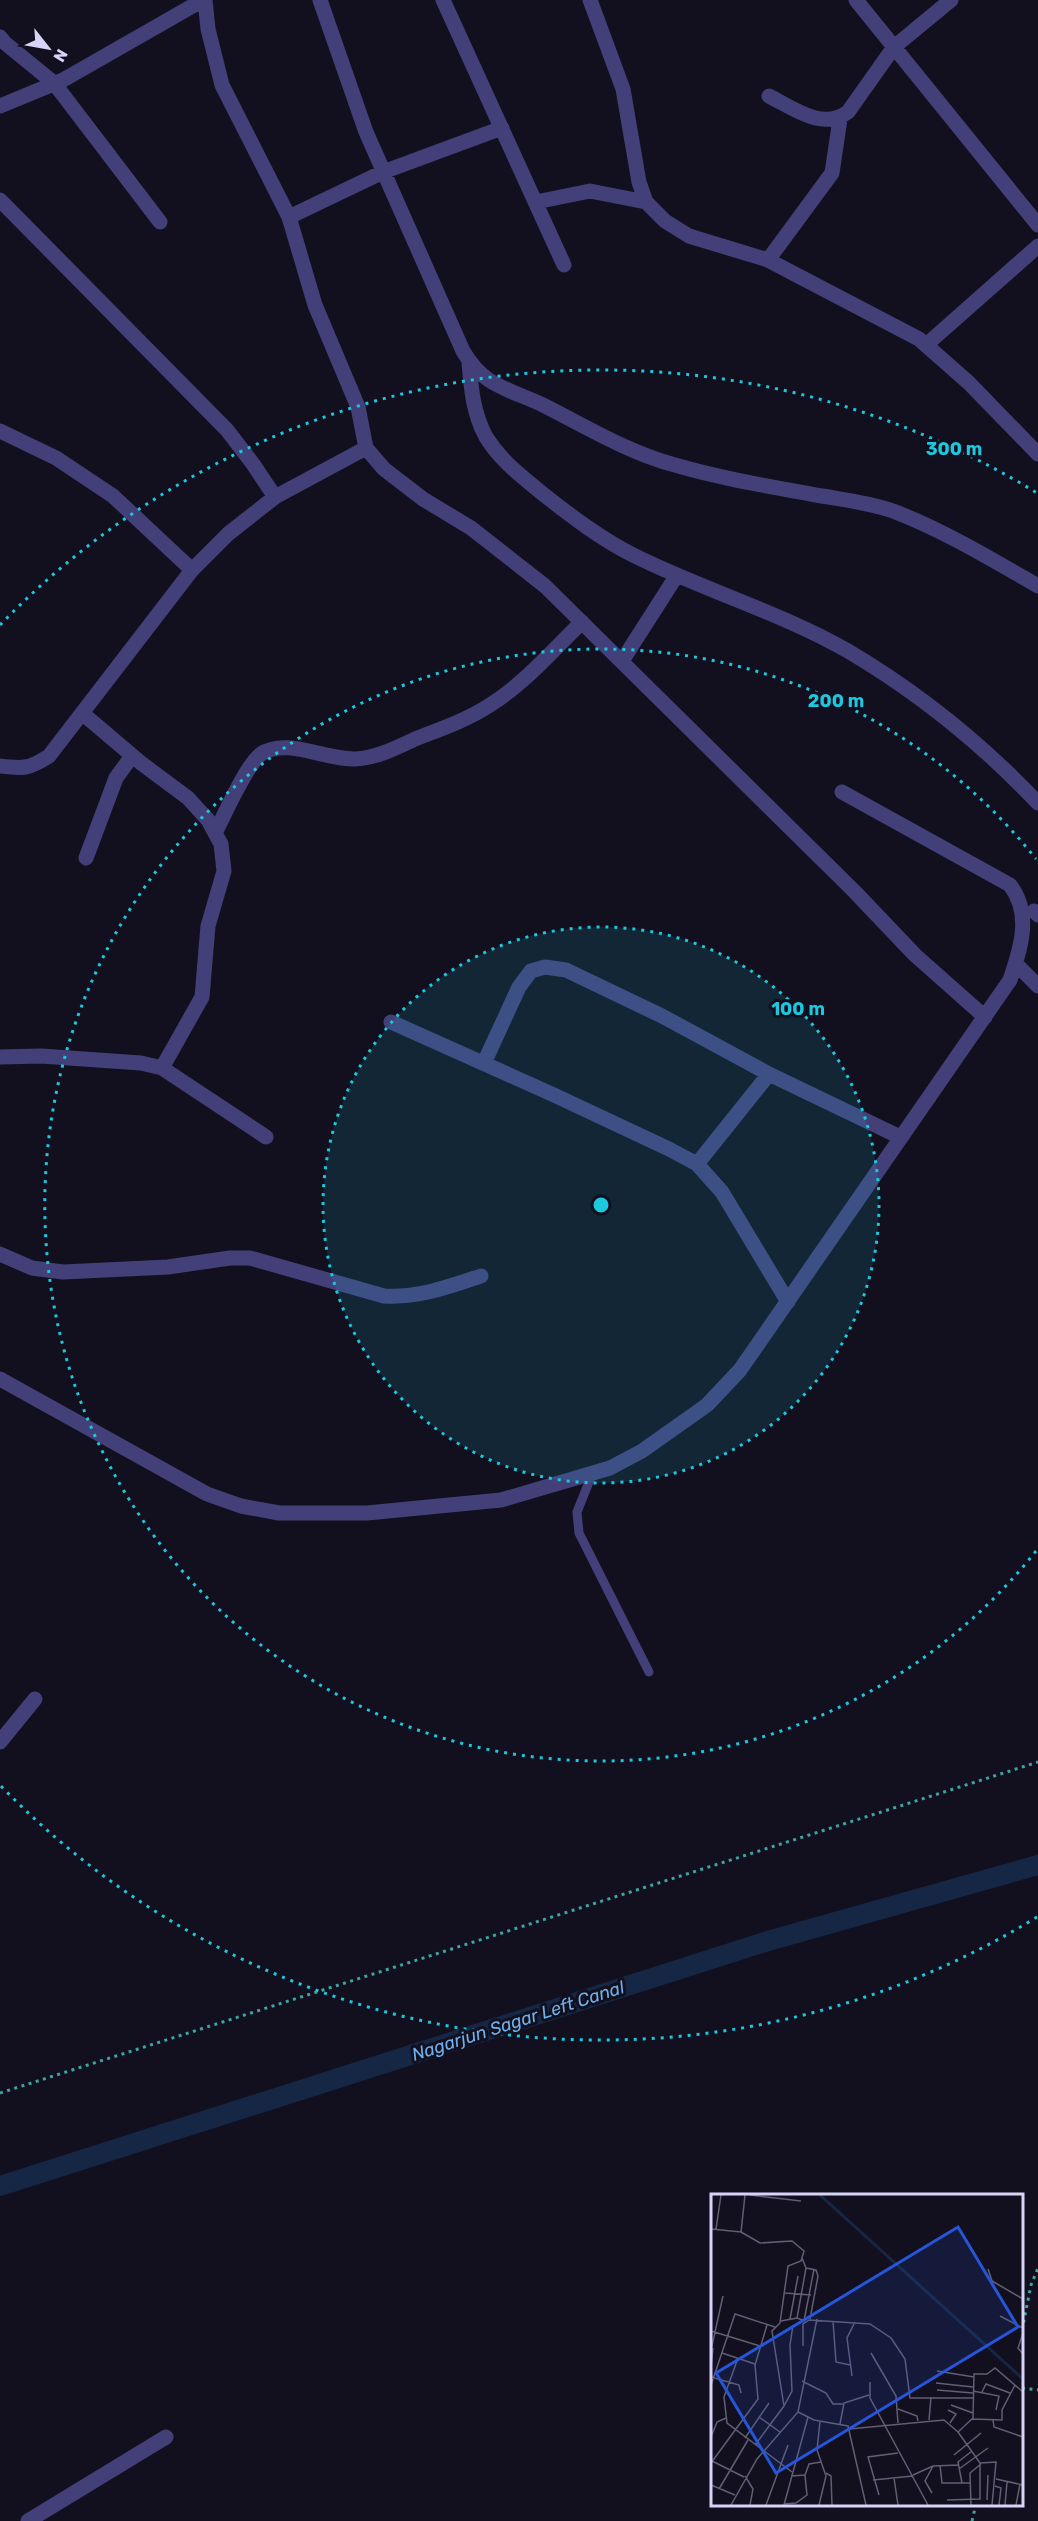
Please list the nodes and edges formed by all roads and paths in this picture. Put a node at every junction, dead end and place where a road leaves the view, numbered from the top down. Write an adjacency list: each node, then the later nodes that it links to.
1 (204, 0): 9 (street); 18 (street)
2 (320, 0): 14 (street)
3 (443, 0): 13 (street)
4 (590, 0): 17 (street)
5 (856, 0): 8 (street)
6 (951, 0): 8 (street)
7 (0, 37): 9 (street)
8 (894, 47): 12 (street); 20 (street)
9 (54, 83): 11 (street); 19 (street)
10 (769, 96): 12 (street)
11 (0, 106)
12 (840, 119): 22 (street)
13 (502, 128): 14 (street); 16 (street)
14 (383, 172): 18 (street); 25 (street)
15 (0, 200): 29 (street)
16 (536, 202): 17 (street); 23 (street)
17 (646, 202): 22 (street)
18 (289, 218): 27 (street)
19 (160, 222)
20 (1038, 225)
21 (1038, 246): 24 (street)
22 (768, 261): 24 (street)
23 (564, 265)
24 (926, 345): 28 (street)
25 (470, 362): 31 (street); 32 (street)
26 (0, 431): 30 (street)
27 (366, 448): 29 (street); 33 (street)
28 (1038, 454)
29 (276, 497): 30 (street)
30 (192, 570): 35 (street)
31 (677, 575): 34 (street); 39 (street)
32 (1038, 586)
33 (582, 622): 34 (street); 40 (street)
34 (622, 661): 45 (street)
35 (82, 713): 36 (street); 37 (street)
36 (132, 756): 40 (street); 41 (street)
37 (0, 766)
38 (842, 792): 42 (street)
39 (1038, 803)
40 (215, 833): 49 (street)
41 (86, 858)
42 (1033, 913): 43 (street)
43 (1016, 964): 44 (street); 45 (street)
44 (1038, 986)
45 (985, 1017): 52 (street)
46 (391, 1022): 48 (street)
47 (0, 1057): 49 (street)
48 (484, 1063): 50 (street); 53 (street)
49 (162, 1068): 51 (street)
50 (769, 1074): 52 (street); 53 (street)
51 (266, 1137)
52 (900, 1137): 56 (street)
53 (697, 1164): 56 (street)
54 (0, 1254): 55 (street)
55 (481, 1276)
56 (789, 1302): 58 (street)
57 (0, 1379): 58 (street)
58 (593, 1472): 59 (lane)
59 (649, 1671)
60 (35, 1699): 61 (street)
61 (0, 1742)
62 (1038, 1762): 63 (path)
63 (0, 2093)
64 (1038, 2268): 65 (path)
65 (1023, 2325)
66 (1023, 2388): 67 (path)
67 (1038, 2390)
68 (166, 2437): 70 (street)
69 (976, 2506): 71 (path)
70 (28, 2521)
71 (972, 2521)

